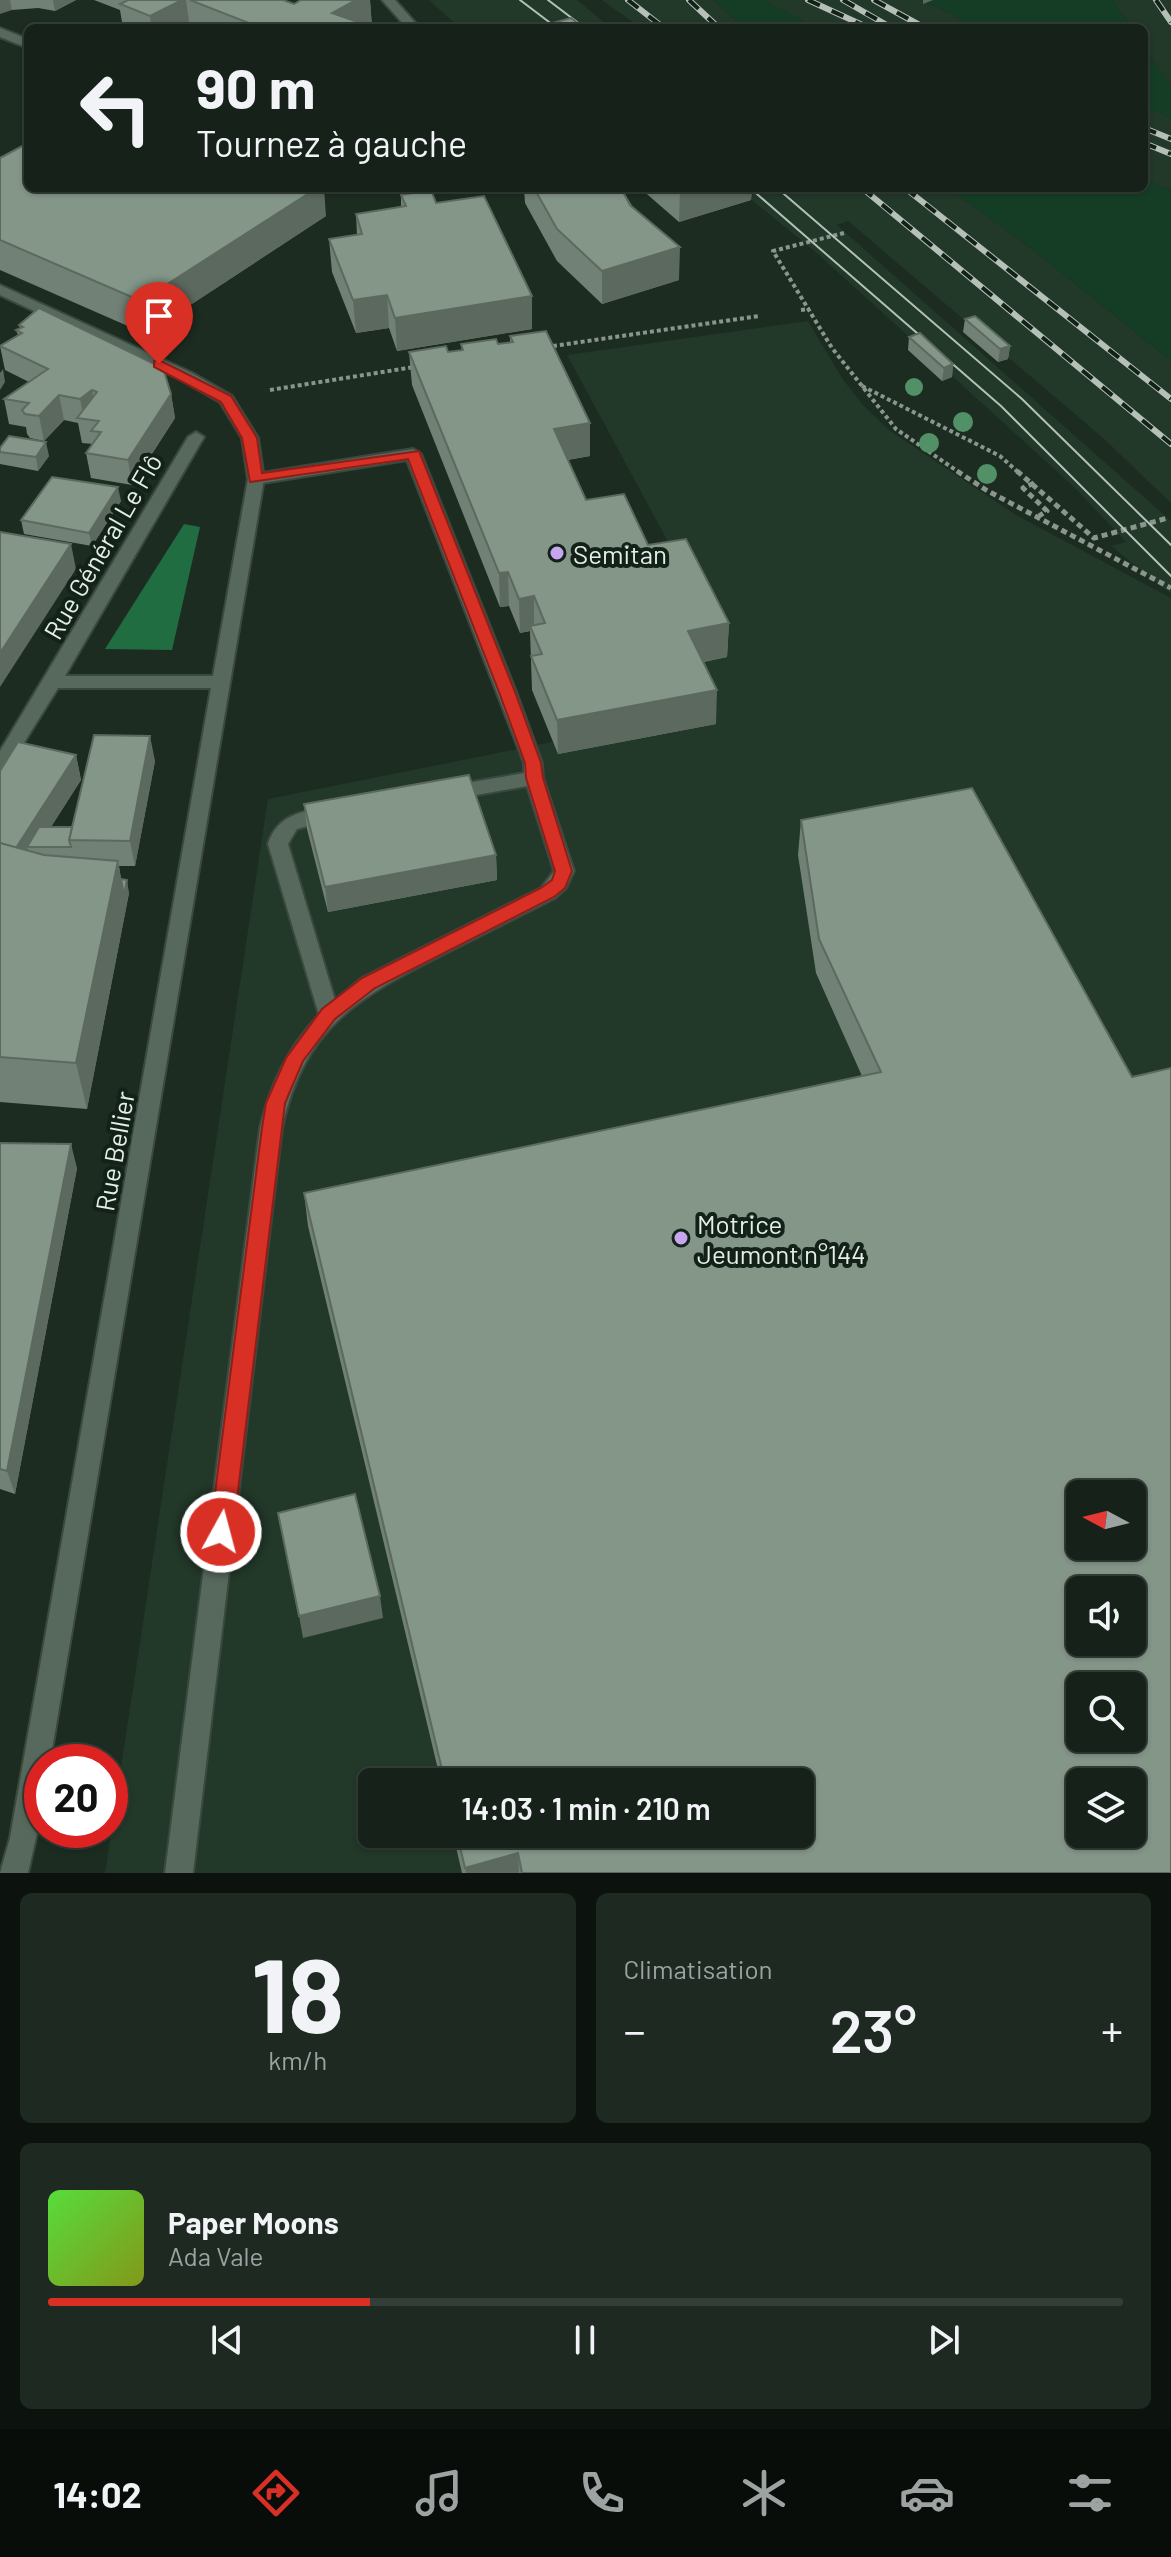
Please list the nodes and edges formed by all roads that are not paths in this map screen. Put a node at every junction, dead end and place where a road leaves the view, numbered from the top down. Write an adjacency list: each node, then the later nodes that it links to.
1 (388, 0): 2 (street)
2 (410, 24)
3 (0, 32): 4 (street)
4 (24, 42)
5 (0, 289): 7 (street, Rue Bellier)
6 (196, 437): 8 (street, Rue Général Le Flô)
7 (256, 479): 9 (street, Rue Bellier); 11 (street)
8 (53, 682): 9 (street, Rue Général Le Flô); 10 (street, Rue Général Le Flô)
9 (221, 682): 15 (street, Rue Bellier)
10 (0, 766)
11 (534, 778): 12 (street); 14 (street)
12 (428, 796)
13 (351, 810): 14 (street)
14 (329, 1014): 16 (street)
15 (14, 1873)
16 (179, 1873)

